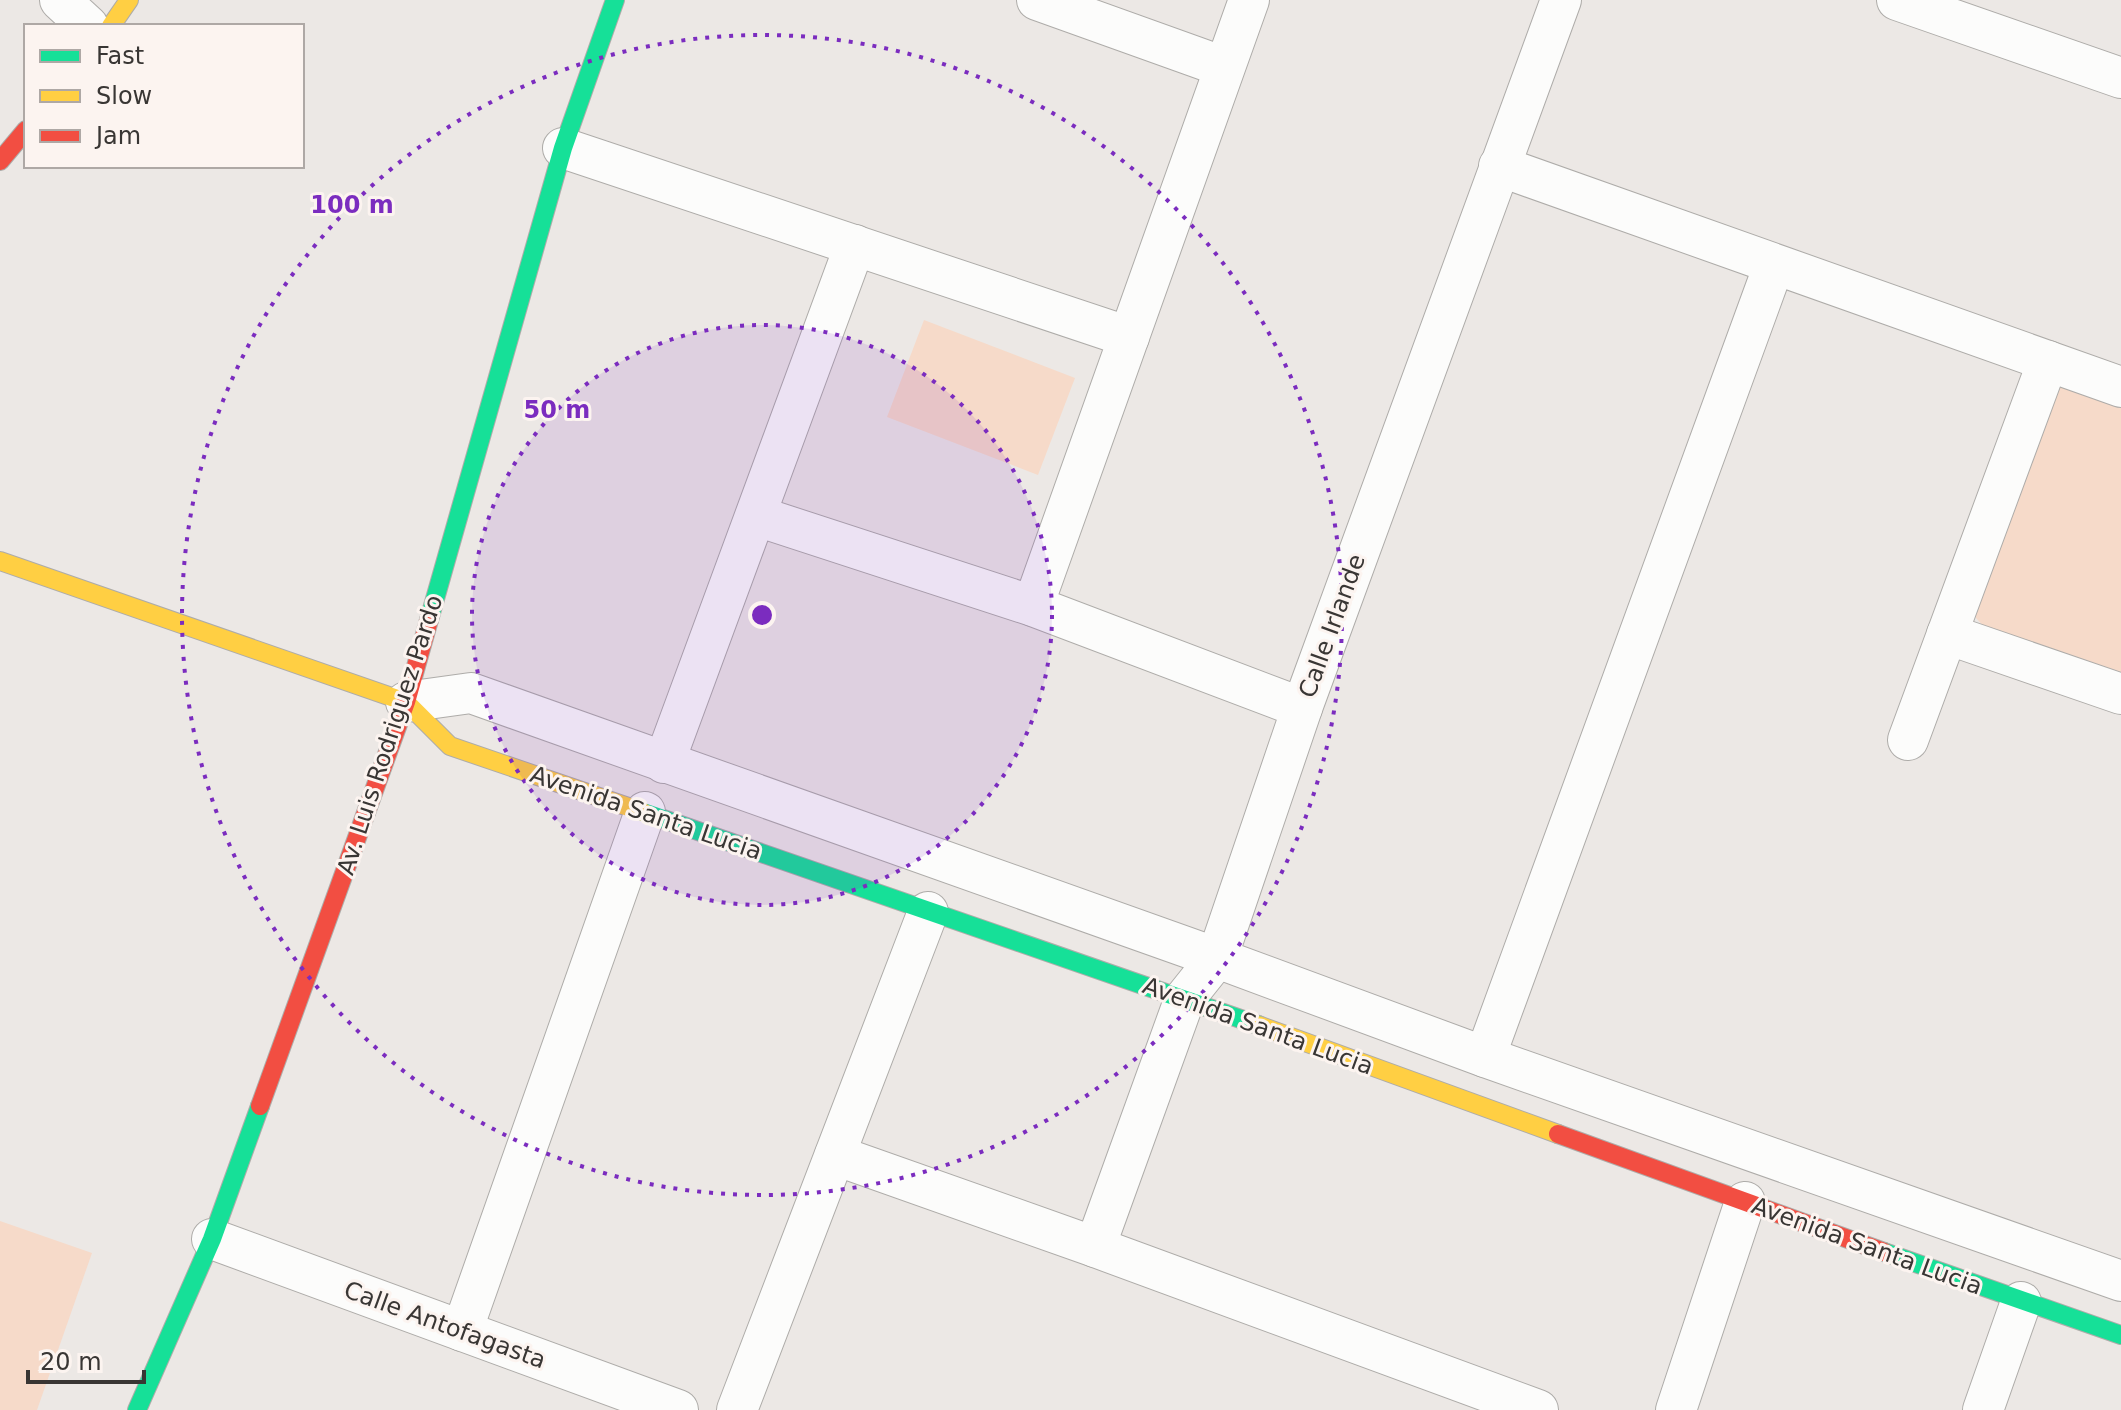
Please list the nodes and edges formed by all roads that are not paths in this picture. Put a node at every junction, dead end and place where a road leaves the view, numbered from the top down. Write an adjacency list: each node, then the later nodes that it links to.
1 (60, 0): 8 (street)
2 (129, 0): 9 (street)
3 (615, 0): 13 (street, Av. Luis Rodriguez Pardo)
4 (1037, 0): 10 (street)
5 (1249, 0): 10 (street)
6 (1561, 0): 15 (street, Calle Irlande)
7 (1897, 0): 11 (street)
8 (86, 24)
9 (112, 24)
10 (1224, 67): 18 (street)
11 (2121, 78)
12 (24, 132): 14 (street)
13 (563, 148): 16 (street); 26 (street, Av. Luis Rodriguez Pardo)
14 (0, 161)
15 (1499, 166): 17 (street); 27 (street, Calle Irlande)
16 (855, 245): 18 (street); 21 (street)
17 (1774, 265): 19 (street); 34 (street)
18 (1129, 337): 23 (street)
19 (2048, 361): 20 (street); 24 (street)
20 (2121, 387)
21 (757, 516): 23 (street); 29 (street)
22 (0, 561): 26 (street, Avenida Santa Lucia)
23 (1033, 606): 27 (street)
24 (1947, 634): 25 (street); 28 (street)
25 (2121, 694)
26 (406, 702): 29 (street, Avenida Santa Lucia); 30 (street, Avenida Santa Lucia); 37 (street, Av. Luis Rodriguez Pardo)
27 (1302, 708): 32 (street, Calle Irlande)
28 (1908, 740)
29 (664, 763): 32 (street, Avenida Santa Lucia)
30 (645, 812): 31 (street, Avenida Santa Lucia); 41 (street)
31 (928, 912): 33 (street, Avenida Santa Lucia); 35 (street)
32 (1217, 958): 33 (street, Calle Irlande); 34 (street, Avenida Santa Lucia)
33 (1185, 998): 36 (street, Avenida Santa Lucia); 38 (street, Calle Irlande)
34 (1485, 1057): 39 (street, Avenida Santa Lucia)
35 (835, 1155): 38 (street); 45 (street)
36 (1745, 1202): 40 (street, Avenida Santa Lucia); 47 (street)
37 (212, 1239): 41 (street, Calle Antofagasta); 43 (street, Av. Luis Rodriguez Pardo)
38 (1095, 1247): 46 (street)
39 (2121, 1281)
40 (2021, 1302): 42 (street, Avenida Santa Lucia); 48 (street)
41 (462, 1331): 44 (street, Calle Antofagasta)
42 (2121, 1335)
43 (137, 1410)
44 (678, 1410)
45 (737, 1410)
46 (1538, 1410)
47 (1676, 1410)
48 (1983, 1410)

